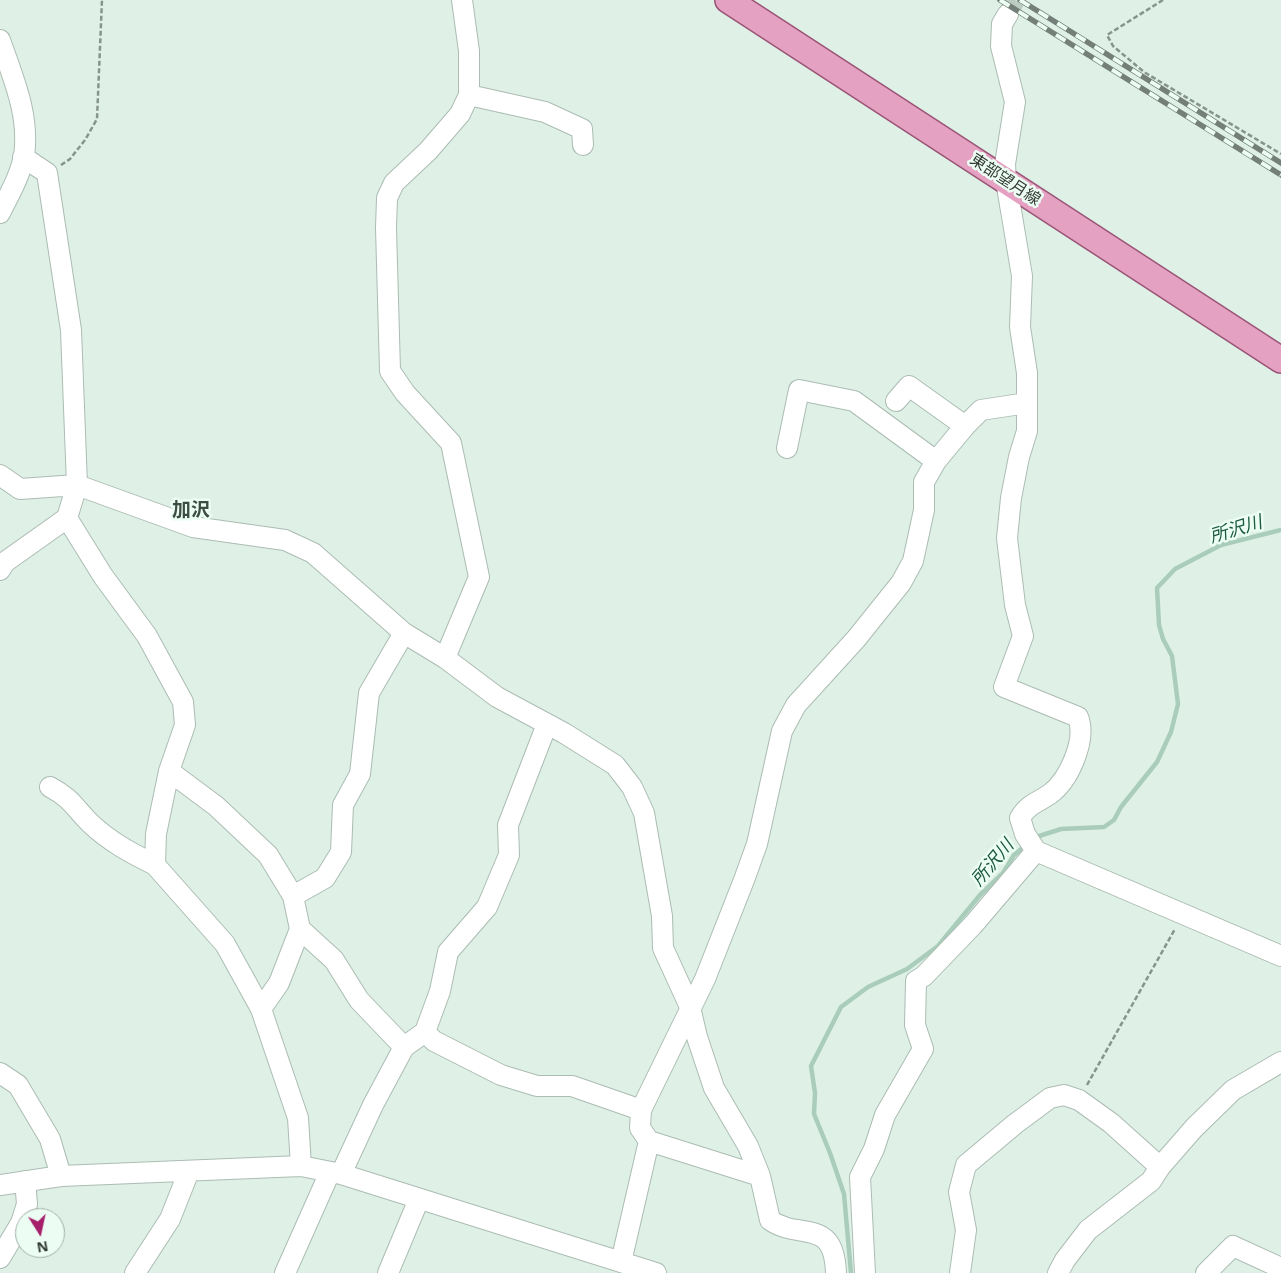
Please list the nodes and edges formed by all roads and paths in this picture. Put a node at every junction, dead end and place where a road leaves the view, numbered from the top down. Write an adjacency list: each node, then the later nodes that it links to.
1 (102, 0): 11 (path)
2 (462, 0): 7 (street)
3 (728, 0): 12 (main road, 東部望月線)
4 (1163, 0): 9 (path)
5 (1008, 14): 12 (street)
6 (0, 40): 10 (street)
7 (469, 95): 8 (street); 25 (street)
8 (583, 145)
9 (1281, 154)
10 (24, 157): 11 (street); 13 (street)
11 (47, 173): 21 (street)
12 (1006, 180): 14 (main road, 東部望月線); 16 (street)
13 (0, 214)
14 (1281, 360)
15 (896, 401): 17 (street)
16 (1026, 403): 17 (street); 29 (street)
17 (965, 426): 19 (street)
18 (787, 448): 19 (street)
19 (936, 460): 35 (street)
20 (0, 475): 21 (street)
21 (77, 484): 22 (street); 24 (street)
22 (67, 518): 23 (street); 27 (street)
23 (0, 570)
24 (404, 633): 25 (street); 31 (street)
25 (445, 658): 26 (street)
26 (547, 724): 35 (street); 37 (street)
27 (169, 771): 30 (street); 31 (street)
28 (50, 787): 30 (street)
29 (1036, 851): 32 (street); 61 (street)
30 (155, 865): 36 (street)
31 (292, 896): 33 (street)
32 (1182, 915): 34 (street); 41 (path)
33 (300, 929): 36 (street); 38 (street)
34 (1281, 956)
35 (690, 1007): 42 (street); 49 (street)
36 (261, 1010): 44 (street)
37 (425, 1032): 38 (street); 42 (street)
38 (404, 1047): 47 (street)
39 (1281, 1062): 45 (street)
40 (0, 1073): 48 (street)
41 (1079, 1100): 45 (street); 62 (street)
42 (641, 1110): 43 (street)
43 (649, 1141): 49 (street); 54 (street)
44 (301, 1166): 46 (street); 47 (street)
45 (1160, 1167): 63 (street)
46 (190, 1171): 48 (street); 56 (street)
47 (336, 1173): 52 (street); 57 (street)
48 (62, 1176): 50 (street)
49 (760, 1176): 60 (street)
50 (25, 1181): 51 (street); 53 (street)
51 (0, 1185)
52 (419, 1198): 54 (street); 58 (street)
53 (0, 1258)
54 (621, 1262): 59 (street)
55 (1281, 1268): 64 (street)
56 (135, 1273)
57 (285, 1273)
58 (388, 1273)
59 (654, 1273)
60 (836, 1273)
61 (865, 1273)
62 (960, 1273)
63 (1058, 1273)
64 (1206, 1273)

